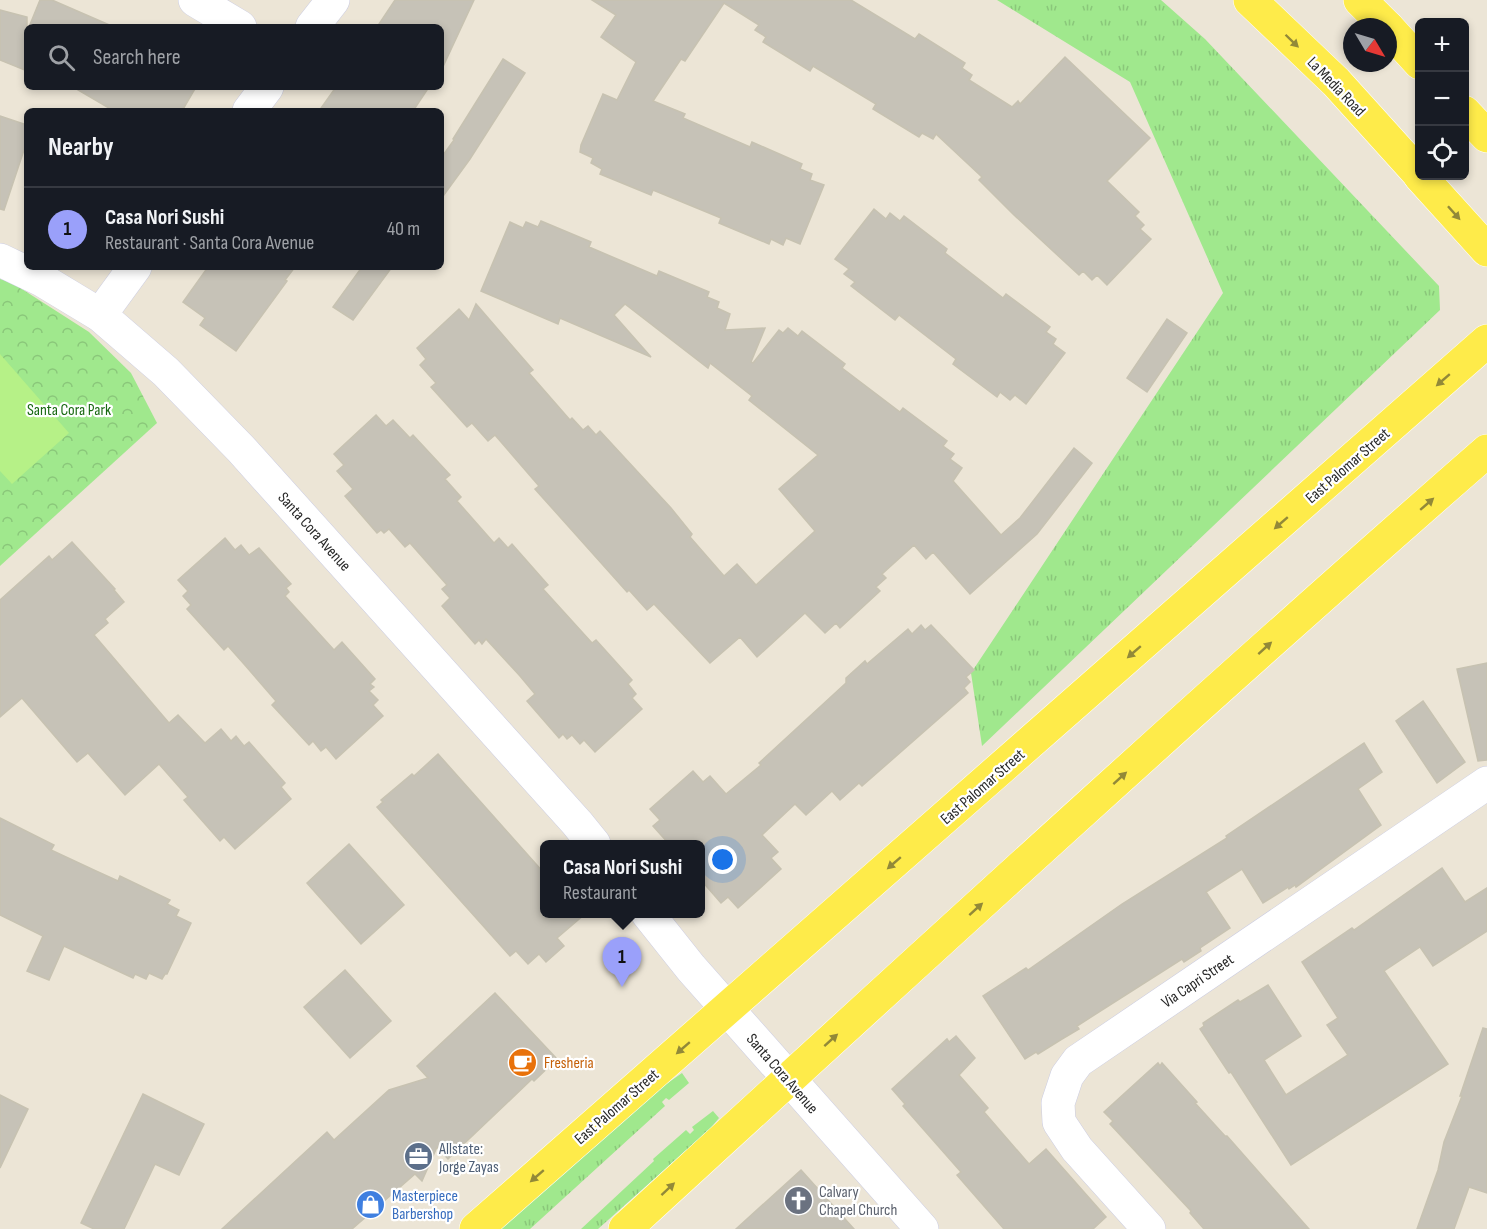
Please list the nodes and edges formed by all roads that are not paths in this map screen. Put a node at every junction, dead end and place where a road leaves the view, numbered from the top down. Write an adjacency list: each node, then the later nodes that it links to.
1 (195, 0): 6 (street)
2 (333, 0): 7 (street)
3 (1250, 0): 14 (main road, La Media Road, one-way to 14)
4 (1360, 0): 5 (main road)
5 (1377, 18)
6 (235, 24)
7 (314, 24)
8 (1397, 39): 9 (main road)
9 (1415, 59)
10 (265, 90): 11 (street)
11 (251, 108)
12 (1469, 117): 13 (main road)
13 (1487, 136)
14 (1415, 169)
15 (1424, 180): 16 (main road, La Media Road, one-way to 16)
16 (1487, 250)
17 (0, 260): 19 (street, Santa Cora Avenue)
18 (133, 270): 19 (street)
19 (100, 315): 23 (street, Santa Cora Avenue)
20 (1487, 341): 25 (main road, East Palomar Street, one-way to 25)
21 (1487, 451): 26 (main road, one-way to 21)
22 (1487, 783): 30 (street, Via Capri Street)
23 (591, 840)
24 (651, 918): 25 (street, Santa Cora Avenue)
25 (727, 1009): 26 (street, Santa Cora Avenue); 27 (main road, East Palomar Street, one-way to 27)
26 (788, 1079): 28 (main road, one-way to 26); 29 (street, Santa Cora Avenue)
27 (476, 1229)
28 (625, 1229)
29 (921, 1229)
30 (1149, 1229)

